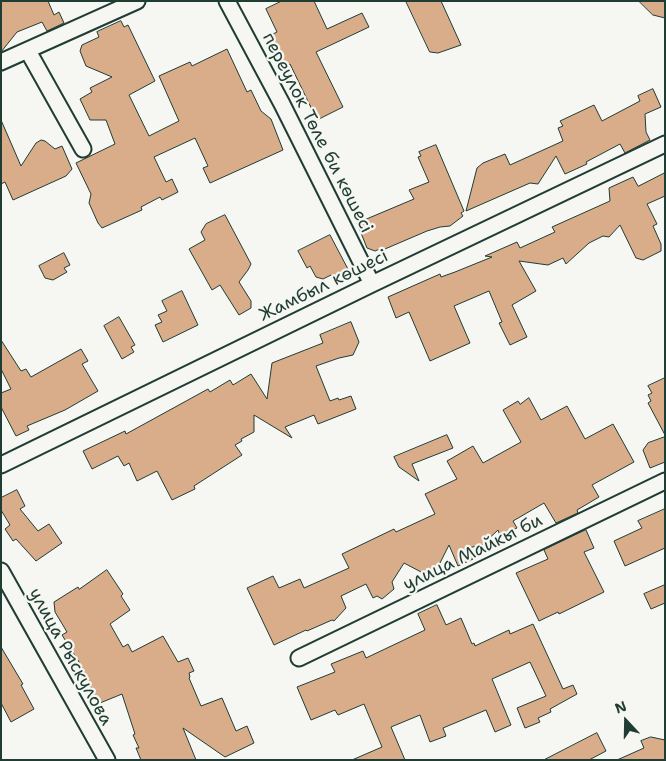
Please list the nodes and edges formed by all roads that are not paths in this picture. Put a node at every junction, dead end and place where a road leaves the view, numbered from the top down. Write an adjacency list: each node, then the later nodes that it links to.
1 (137, 1): 3 (street)
2 (227, 1): 7 (street, переулок Төле би көшесі)
3 (28, 50): 4 (street); 6 (street)
4 (1, 62)
5 (665, 144): 7 (street, Жамбыл көшесі)
6 (83, 149)
7 (372, 284): 8 (street, Жамбыл көшесі)
8 (1, 465)
9 (665, 481): 11 (street, улица Майкы би)
10 (1, 571): 12 (street, улица Рыскулова)
11 (299, 658)
12 (107, 760)

